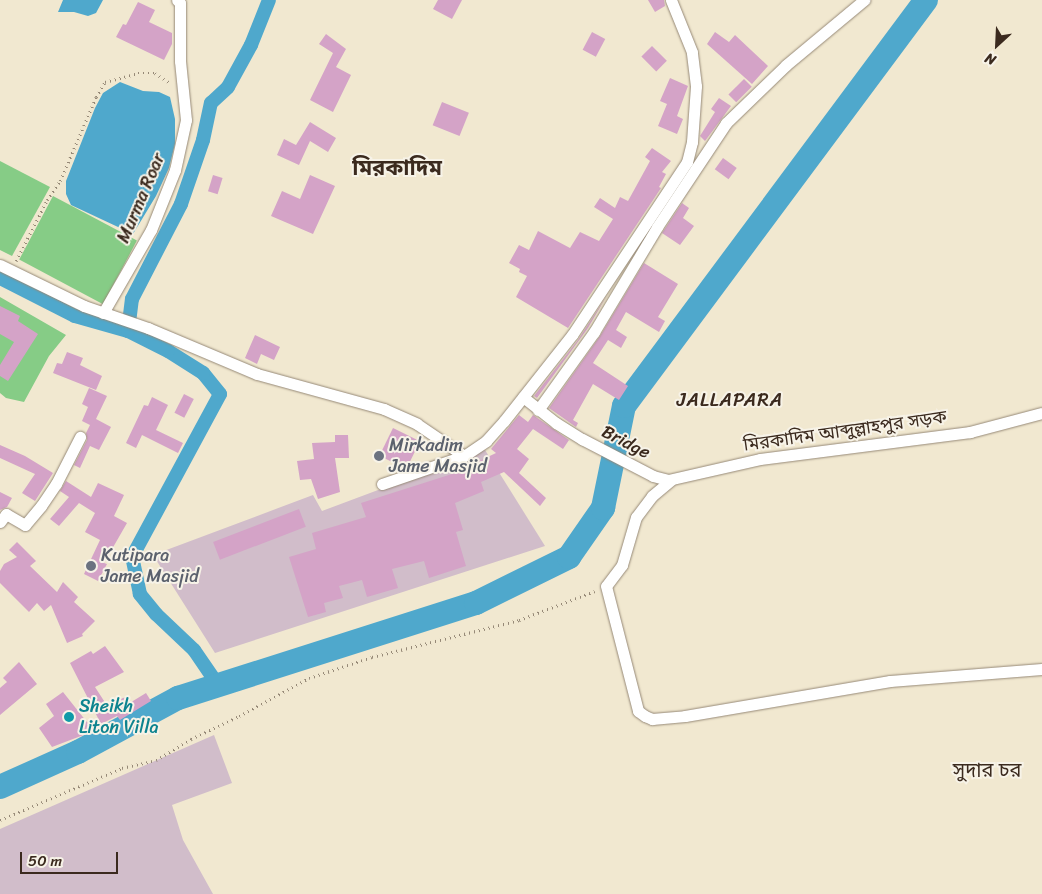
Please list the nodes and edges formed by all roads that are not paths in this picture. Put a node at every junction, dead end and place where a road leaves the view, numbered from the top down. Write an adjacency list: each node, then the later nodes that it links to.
1 (177, 0): 5 (street, Murma Roar)
2 (671, 0): 6 (street)
3 (864, 0): 7 (street)
4 (5, 268): 5 (street)
5 (104, 314): 10 (street)
6 (523, 397): 7 (street, Bridge); 10 (street)
7 (538, 410): 11 (street, Bridge)
8 (1042, 413): 12 (street, মিরকাদিম আব্দুল্লাহপুর সড়ক)
9 (80, 437): 14 (street)
10 (464, 456): 13 (street)
11 (654, 476): 12 (street, মিরকাদিম আব্দুল্লাহপুর সড়ক)
12 (671, 480): 15 (street)
13 (382, 484)
14 (0, 522)
15 (1042, 669)

